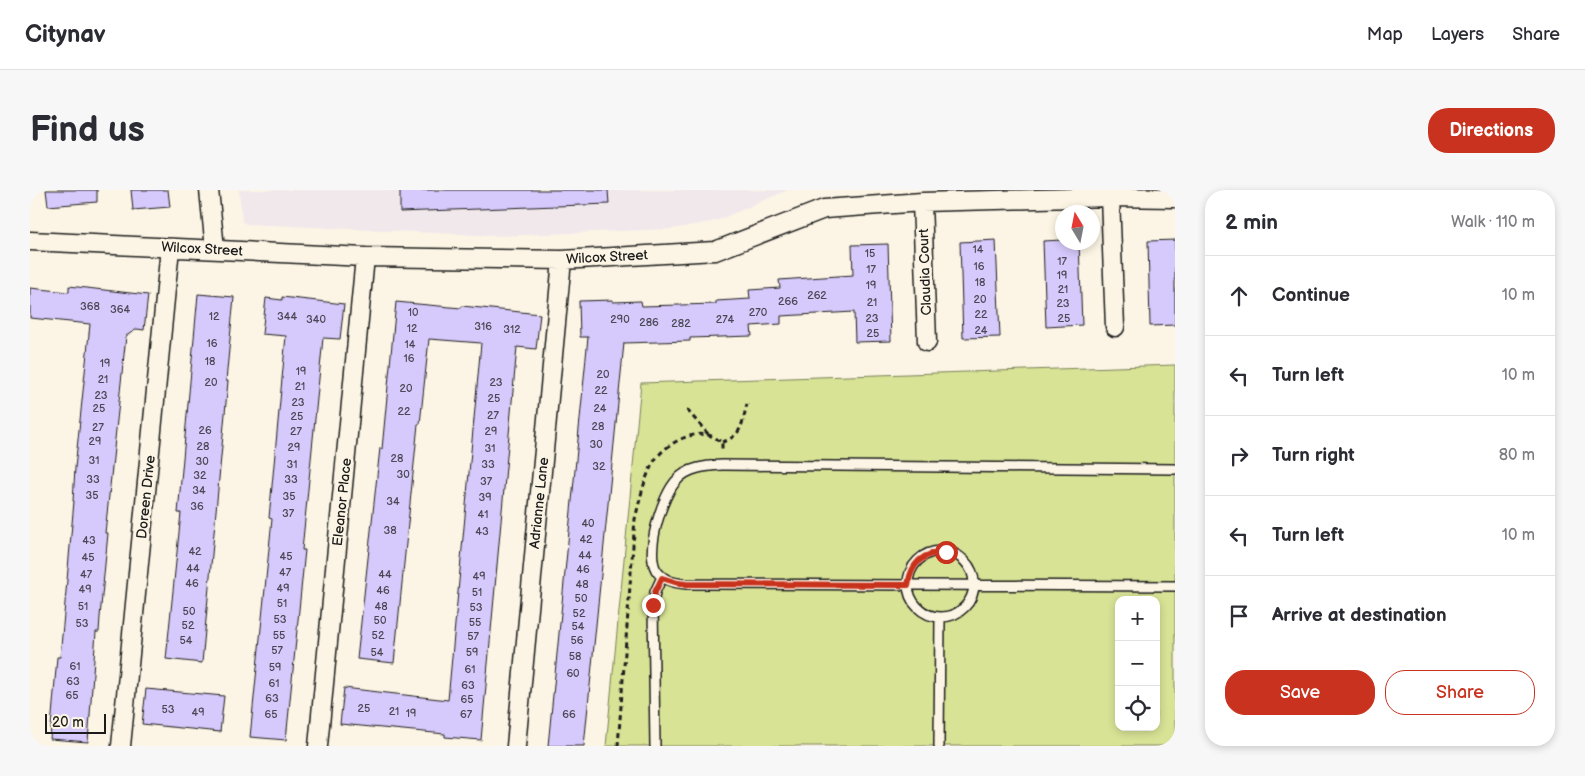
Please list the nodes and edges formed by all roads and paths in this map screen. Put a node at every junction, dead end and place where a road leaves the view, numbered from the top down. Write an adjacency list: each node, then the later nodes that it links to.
1 (210, 190): 8 (street)
2 (1144, 194): 3 (street, Wilcox Street); 4 (street, Wilcox Street)
3 (1110, 197): 5 (street, Wilcox Street); 11 (street)
4 (1175, 198)
5 (922, 202): 10 (street, Wilcox Street); 12 (street, Claudia Court)
6 (30, 241): 7 (street, Wilcox Street)
7 (170, 248): 8 (street, Wilcox Street); 23 (street, Doreen Drive)
8 (214, 249): 9 (street, Wilcox Street)
9 (365, 258): 10 (street, Wilcox Street); 24 (street, Eleanor Place)
10 (562, 260): 25 (street, Adrianne Lane)
11 (1115, 327)
12 (927, 342)
13 (747, 404): 16 (path)
14 (687, 410): 15 (path)
15 (708, 435)
16 (722, 442)
17 (1175, 469): 18 (lane)
18 (662, 578): 19 (lane); 26 (lane)
19 (908, 585): 20 (lane); 20 (lane); 22 (lane)
20 (975, 585): 21 (lane); 22 (lane)
21 (1175, 586)
22 (940, 618): 27 (lane)
23 (121, 746)
24 (318, 746)
25 (516, 746)
26 (655, 746)
27 (939, 746)

